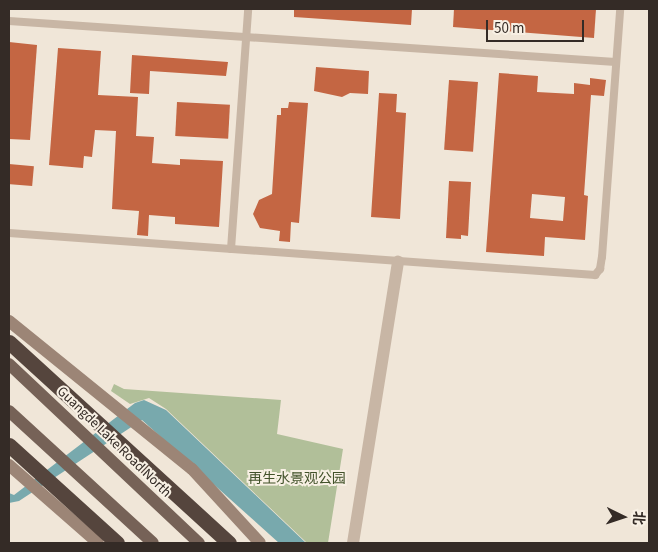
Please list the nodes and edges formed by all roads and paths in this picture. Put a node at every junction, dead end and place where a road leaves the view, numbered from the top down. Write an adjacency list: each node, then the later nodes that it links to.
1 (248, 9): 4 (lane)
2 (620, 9): 5 (lane)
3 (9, 21): 4 (lane)
4 (246, 35): 5 (lane); 7 (lane)
5 (616, 62): 8 (lane)
6 (9, 233): 7 (lane)
7 (231, 249): 8 (lane)
8 (398, 262): 21 (street)
9 (9, 321): 20 (street)
10 (9, 342): 19 (highway)
11 (9, 364): 18 (main road, Guangde Lake Road North)
12 (9, 411): 17 (main road)
13 (9, 445): 16 (highway)
14 (9, 465): 15 (street)
15 (98, 543)
16 (117, 543)
17 (153, 543)
18 (198, 543)
19 (229, 543)
20 (260, 543)
21 (354, 543)

